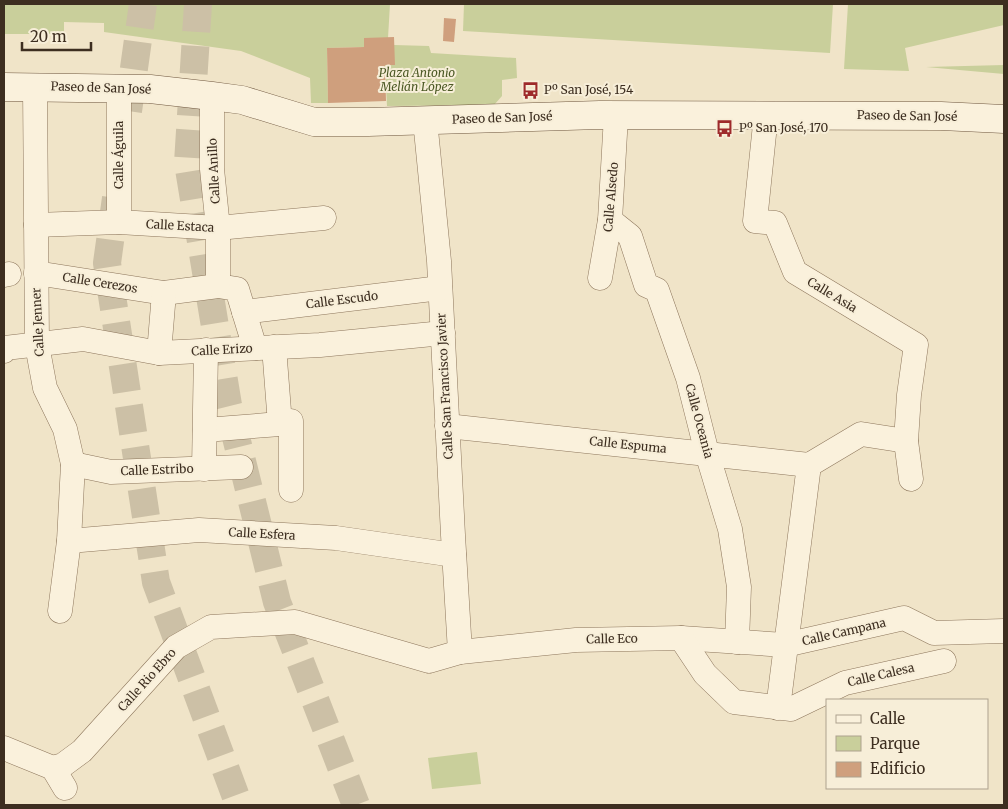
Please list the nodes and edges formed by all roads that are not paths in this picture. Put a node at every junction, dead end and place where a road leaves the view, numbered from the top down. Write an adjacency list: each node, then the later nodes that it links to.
1 (4, 87): 2 (street, Paseo de San José)
2 (35, 87): 3 (street, Paseo de San José); 12 (street, Calle Jenner)
3 (119, 89): 4 (street, Paseo de San José); 11 (street, Calle Águila)
4 (212, 96): 8 (street, Paseo de San José); 13 (street, Calle Anillo)
5 (766, 115): 6 (street, Paseo de San José); 7 (street, Paseo de San José); 29 (street, Calle Asia)
6 (616, 116): 8 (street, Paseo de San José); 10 (street, Calle Alsedo)
7 (1004, 119)
8 (425, 120): 17 (street, Calle San Francisco Javier)
9 (324, 218): 13 (street, Calle Estaca)
10 (610, 220): 15 (street, Calle Alsedo); 30 (street, Calle Oceania)
11 (119, 222): 12 (street, Calle Estaca); 13 (street, Calle Estaca)
12 (36, 225): 14 (street, Calle Jenner)
13 (218, 228): 16 (street, Calle Anillo)
14 (36, 273): 18 (street, Calle Cerezos); 21 (street, Calle Jenner)
15 (600, 278)
16 (218, 286): 18 (street, Calle Cerezos); 19 (street)
17 (440, 288): 19 (street, Calle Escudo); 20 (street, Calle San Francisco Javier)
18 (164, 293): 25 (street)
19 (244, 312): 22 (street)
20 (443, 333): 22 (street, Calle Erizo); 27 (street, Calle San Francisco Javier)
21 (37, 345): 23 (street, Calle Erizo); 25 (street, Calle Erizo); 31 (street, Calle Jenner)
22 (265, 348): 24 (street, Calle Erizo); 26 (street)
23 (4, 350)
24 (206, 350): 25 (street, Calle Erizo); 28 (street)
25 (159, 353)
26 (280, 424): 28 (street); 36 (street)
27 (447, 426): 30 (street, Calle Espuma); 38 (street, Calle San Francisco Javier)
28 (205, 430): 34 (street)
29 (906, 441): 32 (street); 35 (street, Calle Asia)
30 (707, 453): 32 (street, Calle Espuma); 42 (street, Calle Oceania)
31 (73, 464): 34 (street, Calle Estribo); 37 (street, Calle Jenner)
32 (809, 465): 43 (street)
33 (241, 467): 34 (street, Calle Estribo)
34 (204, 469)
35 (911, 479)
36 (291, 490)
37 (69, 541): 38 (street, Calle Esfera); 39 (street, Calle Jenner)
38 (454, 555): 44 (street, Calle San Francisco Javier)
39 (60, 611)
40 (1004, 632): 43 (street, Calle Campana)
41 (681, 638): 42 (street, Calle Campana); 44 (street, Calle Eco); 46 (street, Calle Calesa)
42 (737, 642): 43 (street, Calle Campana)
43 (785, 646): 46 (street)
44 (460, 652): 48 (street, Calle Rio Ebro)
45 (944, 661): 46 (street, Calle Calesa)
46 (778, 708)
47 (4, 748): 48 (street)
48 (53, 768): 49 (street)
49 (65, 788)

